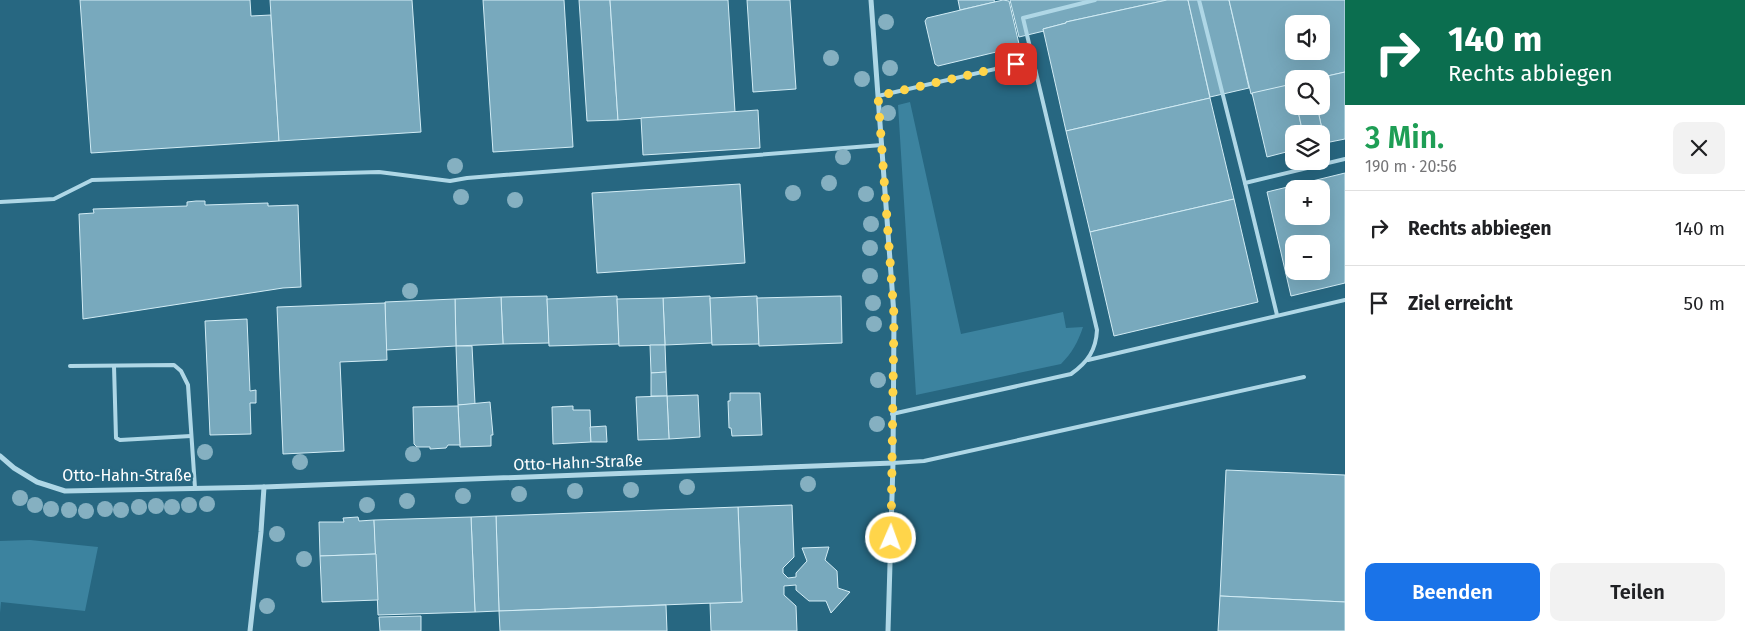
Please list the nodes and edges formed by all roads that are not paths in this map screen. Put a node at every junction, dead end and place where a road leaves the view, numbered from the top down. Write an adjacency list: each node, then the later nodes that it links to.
1 (872, 0): 5 (street)
2 (1095, 0): 4 (lane)
3 (1199, 0): 8 (lane)
4 (1034, 60): 5 (lane); 12 (lane)
5 (878, 96): 6 (street)
6 (882, 145): 9 (lane); 16 (street)
7 (1345, 159): 8 (lane)
8 (1245, 183): 11 (lane)
9 (0, 202)
10 (1345, 300): 11 (lane)
11 (1277, 315): 12 (lane)
12 (1088, 360): 16 (lane)
13 (70, 366): 14 (lane)
14 (114, 366): 17 (lane); 17 (lane)
15 (1304, 377): 19 (lane)
16 (892, 414): 19 (street)
17 (191, 436): 21 (lane)
18 (0, 456): 21 (street, Otto-Hahn-Straße)
19 (893, 463): 20 (street, Otto-Hahn-Straße); 23 (street)
20 (264, 487): 21 (street, Otto-Hahn-Straße); 22 (street)
21 (195, 488)
22 (250, 631)
23 (888, 631)

